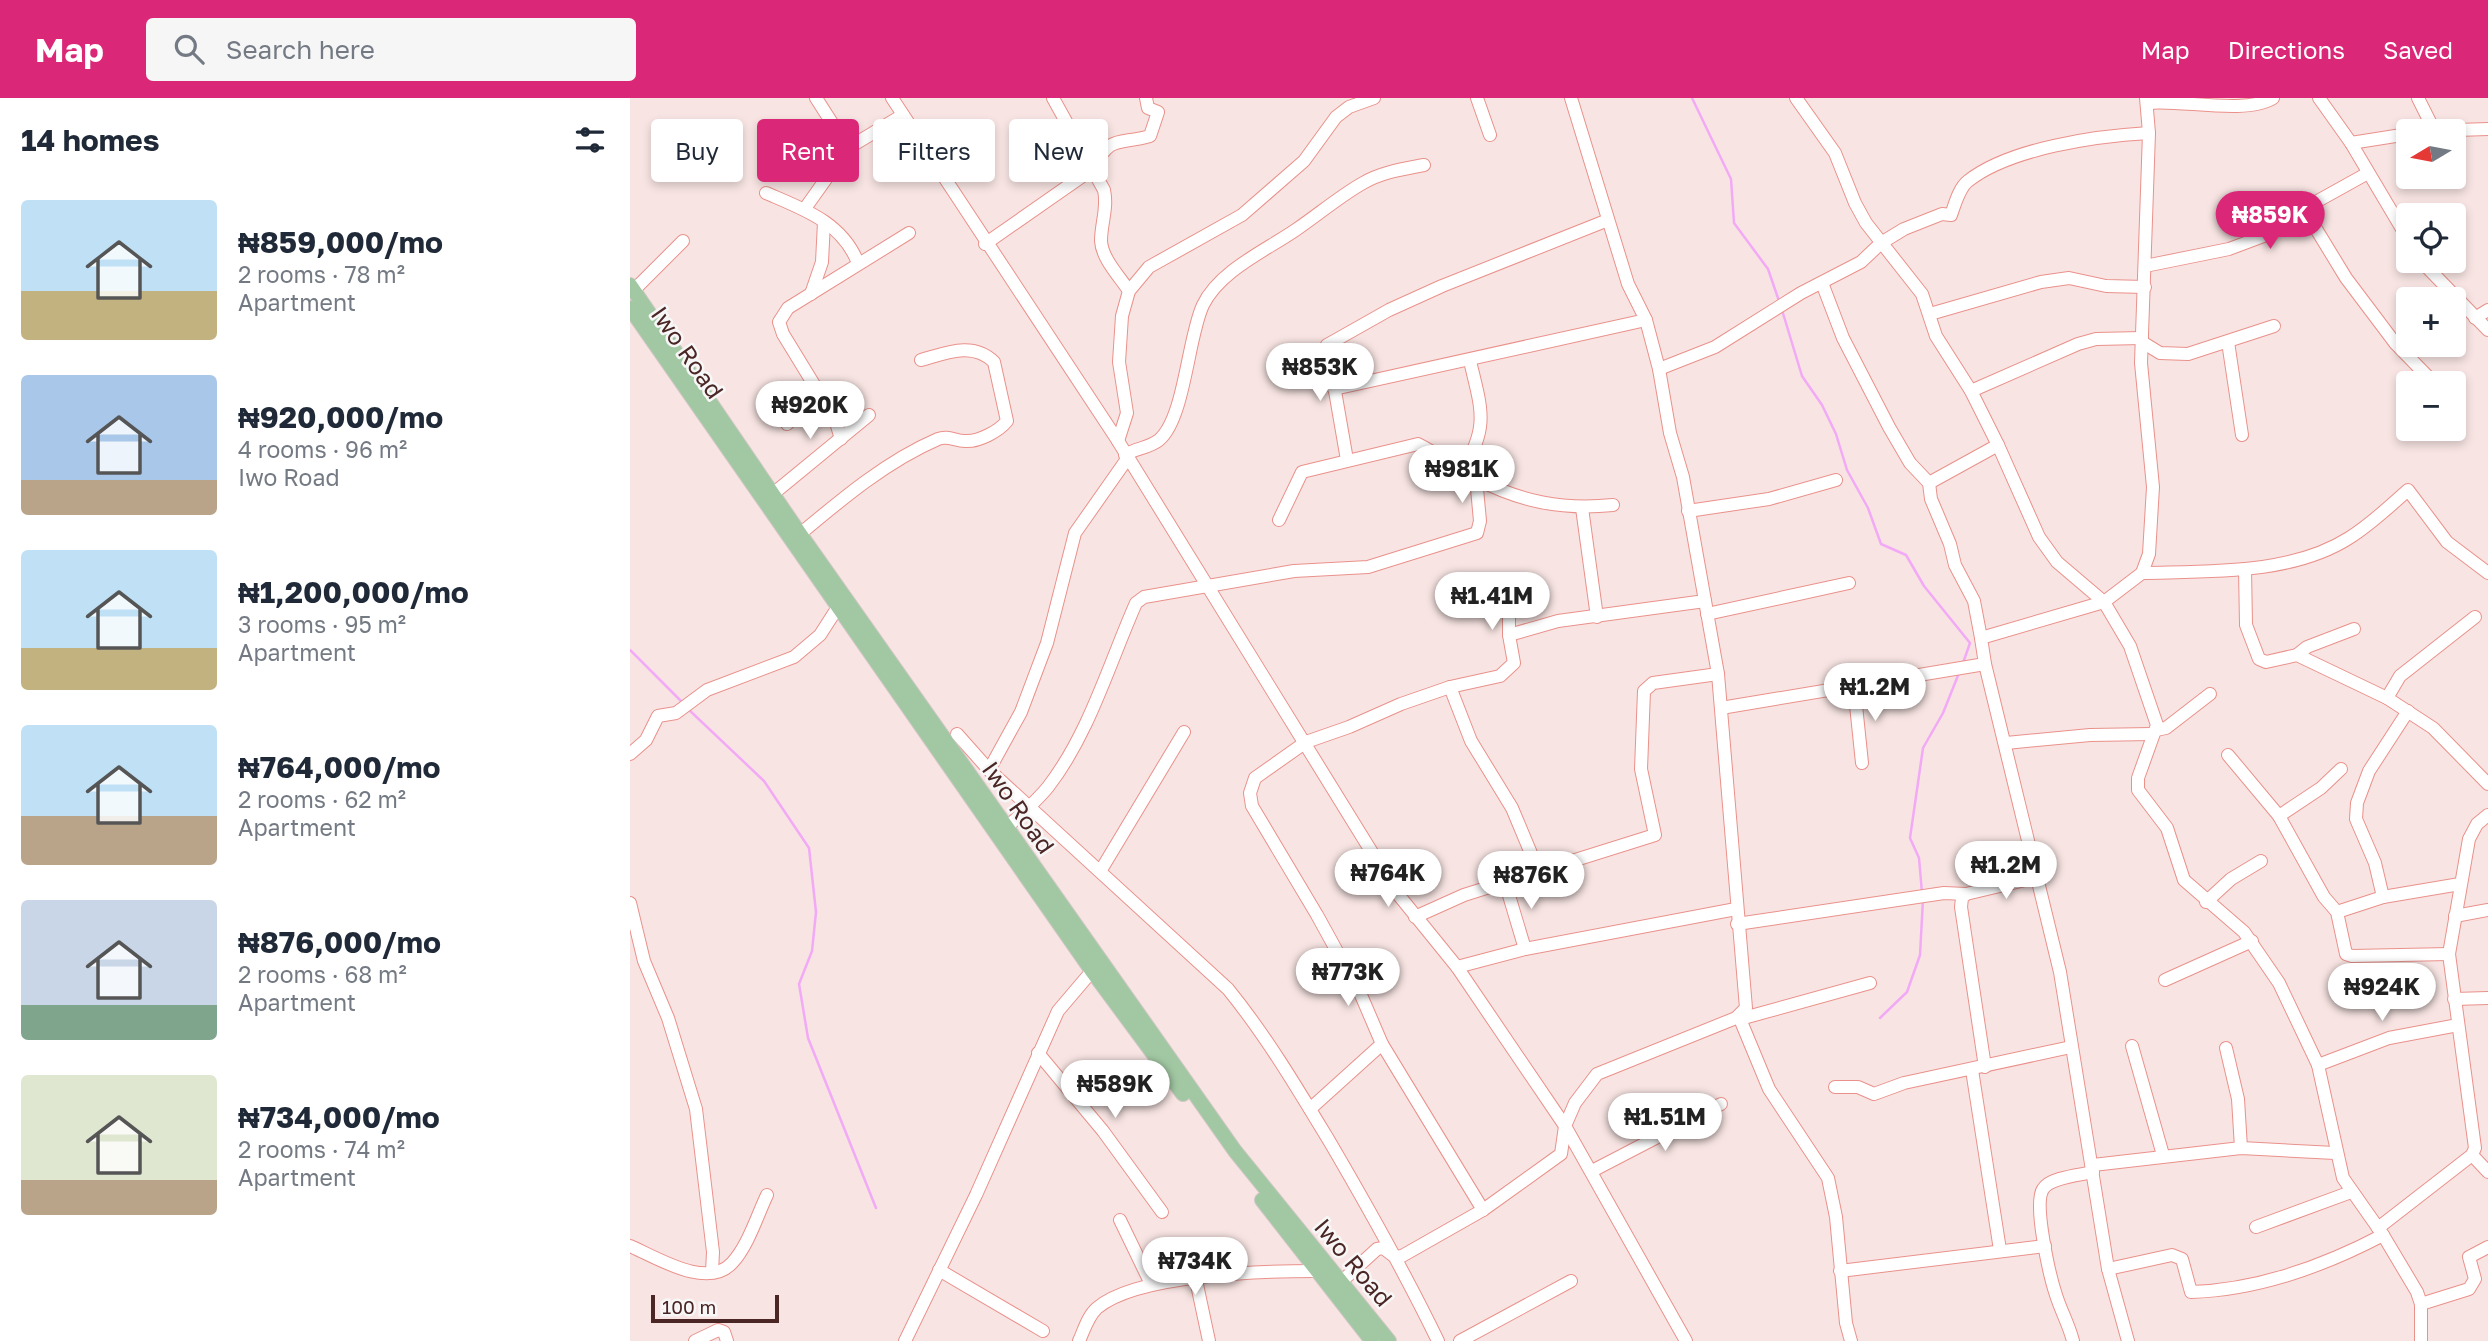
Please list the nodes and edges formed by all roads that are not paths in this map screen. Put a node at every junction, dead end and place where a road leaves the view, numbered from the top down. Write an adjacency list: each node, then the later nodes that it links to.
1 (816, 98): 14 (street)
2 (891, 98): 13 (street)
3 (1053, 98): 15 (street)
4 (1146, 98): 24 (street)
5 (1374, 98): 46 (street)
6 (1477, 98): 20 (street)
7 (1571, 98): 34 (street)
8 (1796, 98): 38 (street)
9 (2273, 98): 12 (street)
10 (2319, 98): 23 (street)
11 (2418, 98): 16 (street)
12 (2147, 100): 19 (street)
13 (903, 115): 22 (street); 39 (street)
14 (829, 119)
15 (1065, 119)
16 (2426, 119)
17 (2488, 129): 18 (street)
18 (2466, 130)
19 (2149, 133): 38 (street); 41 (street)
20 (1490, 135)
21 (2396, 136): 23 (street)
22 (859, 141)
23 (2351, 143): 26 (street)
24 (1108, 145)
25 (1424, 165): 73 (street)
26 (2368, 173): 32 (street); 33 (street)
27 (824, 182): 31 (street)
28 (1074, 182): 39 (street)
29 (1099, 182): 46 (street)
30 (766, 193): 31 (street)
31 (806, 207): 35 (street)
32 (2307, 214): 41 (street); 62 (street)
33 (2396, 219)
34 (1608, 220): 52 (street); 63 (street)
35 (824, 222): 40 (street); 47 (street)
36 (909, 233): 40 (street)
37 (684, 241): 45 (street)
38 (1881, 243): 43 (street); 50 (street)
39 (985, 244): 70 (street)
40 (858, 263): 47 (street)
41 (2145, 266): 44 (street)
42 (2432, 273): 51 (street)
43 (1822, 283): 61 (street); 78 (street)
44 (2145, 287): 50 (street); 55 (street)
45 (632, 288): 71 (main road, Iwo Road)
46 (1129, 291): 70 (street)
47 (811, 294): 65 (street)
48 (630, 308): 71 (main road, Iwo Road)
49 (2488, 310): 51 (street)
50 (1930, 314): 64 (street)
51 (2474, 318): 54 (street)
52 (1646, 320): 59 (street); 61 (street)
53 (2274, 326): 56 (street)
54 (2488, 330)
55 (2142, 340): 57 (street); 60 (street); 64 (street)
56 (2228, 342): 57 (street); 68 (street)
57 (2160, 353): 60 (street)
58 (921, 360): 84 (street)
59 (1470, 361): 63 (street); 75 (street)
60 (2141, 363): 87 (street)
61 (1659, 369): 82 (street)
62 (2422, 371)
63 (1334, 389): 74 (street)
64 (1971, 391): 72 (street)
65 (821, 394): 67 (street); 69 (street)
66 (869, 415): 69 (street)
67 (787, 424)
68 (2242, 435)
69 (841, 439): 79 (street)
70 (1118, 441): 73 (street)
71 (731, 443): 79 (main road, Iwo Road); 92 (main road, Iwo Road)
72 (1998, 445): 78 (street); 90 (street)
73 (1126, 457): 89 (street); 117 (street)
74 (1347, 460): 75 (street); 83 (street)
75 (1462, 470): 76 (street)
76 (1476, 478): 81 (street); 89 (street)
77 (1836, 480): 82 (street)
78 (1929, 482): 98 (street)
79 (774, 493): 84 (main road, Iwo Road)
80 (1613, 505): 81 (street)
81 (1583, 508): 94 (street)
82 (1688, 511): 93 (street)
83 (1279, 520)
84 (800, 534): 123 (main road, Iwo Road)
85 (2245, 569): 86 (street); 87 (street); 99 (street)
86 (2488, 572)
87 (2142, 573): 90 (street)
88 (1849, 583): 93 (street)
89 (1207, 587): 111 (street); 119 (street)
90 (2105, 601): 98 (street); 109 (street)
91 (1509, 606): 97 (street)
92 (838, 607): 113 (street); 144 (main road, Iwo Road)
93 (1706, 607): 94 (street); 101 (street)
94 (1597, 617): 97 (street)
95 (2475, 617): 105 (street)
96 (2354, 629): 99 (street)
97 (1509, 635): 103 (street)
98 (1981, 638): 100 (street)
99 (2297, 655): 105 (street)
100 (1985, 664): 102 (street); 112 (street)
101 (1718, 674): 106 (street); 126 (street)
102 (1854, 686): 106 (street); 115 (street)
103 (1450, 687): 111 (street); 126 (street)
104 (2210, 694): 109 (street)
105 (2387, 698): 107 (street)
106 (1721, 708): 134 (street)
107 (2408, 710): 118 (street); 131 (street)
108 (1184, 732): 125 (street)
109 (2154, 732): 112 (street); 132 (street)
110 (957, 734): 117 (street)
111 (1306, 742): 138 (street); 151 (street)
112 (2006, 743): 127 (street)
113 (630, 754)
114 (2228, 755): 121 (street)
115 (1862, 762)
116 (2342, 769): 121 (street)
117 (989, 770): 119 (street)
118 (2488, 783)
119 (1029, 807): 123 (street); 125 (street)
120 (2488, 815): 122 (street)
121 (2280, 817): 136 (street)
122 (2483, 823): 129 (street)
123 (1006, 828): 165 (main road, Iwo Road)
124 (2261, 861): 132 (street)
125 (1101, 870): 160 (street)
126 (1538, 870): 128 (street)
127 (2037, 877): 130 (street); 153 (street)
128 (1505, 882): 138 (street); 141 (street)
129 (2460, 884): 131 (street); 137 (street)
130 (1966, 894): 139 (street); 157 (street)
131 (2383, 897): 136 (street)
132 (2206, 902): 140 (street)
133 (630, 904): 185 (street)
134 (1736, 909): 139 (street); 141 (street)
135 (2488, 911): 137 (street)
136 (2337, 912): 142 (street)
137 (2455, 916): 142 (street)
138 (1415, 917): 143 (street)
139 (1738, 924): 149 (street)
140 (2252, 941): 145 (street); 156 (street)
141 (1525, 949): 143 (street)
142 (2449, 954): 148 (street)
143 (1457, 967): 161 (street)
144 (1092, 971): 155 (street); 165 (main road, Iwo Road)
145 (2165, 980)
146 (1870, 982): 149 (street)
147 (2488, 998): 148 (street)
148 (2454, 999): 150 (street)
149 (1741, 1017): 161 (street); 184 (street)
150 (2458, 1025): 156 (street); 163 (street)
151 (1382, 1044): 160 (street); 172 (street)
152 (2132, 1046): 166 (street)
153 (2071, 1047): 157 (street); 167 (street)
154 (2226, 1048): 162 (street)
155 (1038, 1053): 173 (street); 183 (street)
156 (2318, 1065): 164 (street)
157 (1979, 1069): 158 (street); 180 (street)
158 (1835, 1087)
159 (1721, 1104): 168 (street)
160 (1310, 1109): 181 (street)
161 (1565, 1126): 168 (street); 172 (street)
162 (2241, 1148): 164 (street); 166 (street)
163 (2479, 1150): 169 (street); 176 (street)
164 (2335, 1153): 170 (street)
165 (1232, 1154): 186 (main road, Iwo Road); 188 (main road, Iwo Road)
166 (2163, 1155): 167 (street)
167 (2093, 1169): 178 (street); 182 (street)
168 (1592, 1171): 202 (street)
169 (2488, 1172)
170 (2351, 1192): 175 (street); 176 (street)
171 (767, 1195): 185 (street)
172 (1483, 1210): 181 (street)
173 (1162, 1212)
174 (1120, 1220): 190 (street)
175 (2256, 1227)
176 (2380, 1232): 182 (street); 191 (street)
177 (630, 1246): 185 (street)
178 (2045, 1246): 180 (street); 204 (street)
179 (2488, 1247): 191 (street)
180 (2000, 1250): 184 (street)
181 (1398, 1258): 188 (street); 200 (street)
182 (2108, 1269): 205 (street)
183 (939, 1270): 192 (street); 195 (street)
184 (1840, 1270): 203 (street)
185 (712, 1272)
186 (1317, 1272): 187 (street); 198 (main road, Iwo Road)
187 (1196, 1280): 190 (street); 197 (street)
188 (1342, 1281): 199 (main road, Iwo Road)
189 (1571, 1281): 201 (street)
190 (1151, 1284): 196 (street)
191 (2421, 1304): 206 (street)
192 (1043, 1331)
193 (695, 1341): 194 (street)
194 (727, 1341)
195 (905, 1341)
196 (1079, 1341)
197 (1209, 1341)
198 (1372, 1341)
199 (1389, 1341)
200 (1438, 1341)
201 (1460, 1341)
202 (1686, 1341)
203 (1851, 1341)
204 (2073, 1341)
205 (2128, 1341)
206 (2421, 1341)

